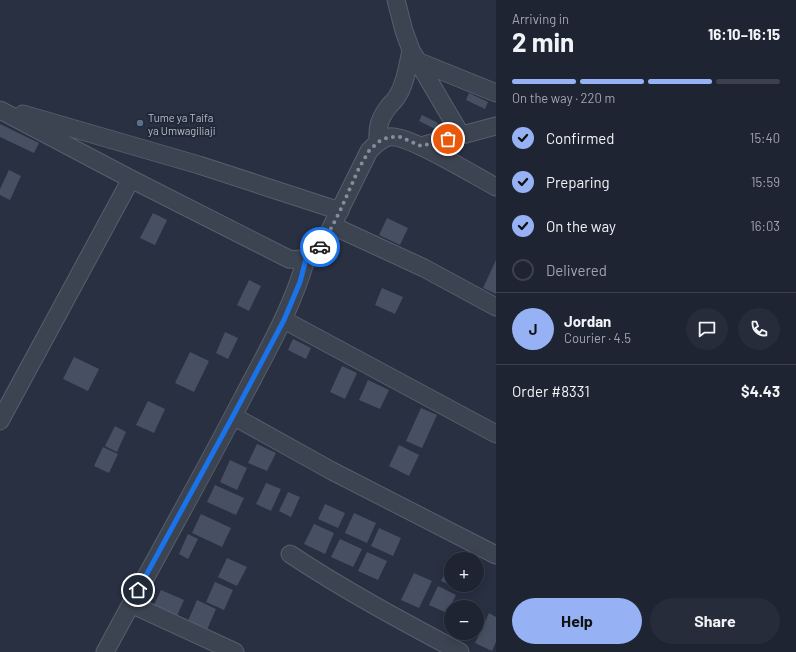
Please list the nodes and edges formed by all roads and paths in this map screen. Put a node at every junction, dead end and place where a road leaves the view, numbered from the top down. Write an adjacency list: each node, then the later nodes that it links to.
1 (396, 0): 2 (street)
2 (414, 55): 3 (street); 6 (street); 7 (street)
3 (496, 93)
4 (0, 109): 9 (street); 11 (street)
5 (496, 126): 6 (street)
6 (461, 135): 8 (street)
7 (378, 142): 8 (street); 11 (street)
8 (421, 146): 10 (street)
9 (131, 179): 12 (street); 16 (street)
10 (496, 187)
11 (336, 218): 12 (street); 13 (street)
12 (306, 259): 14 (street)
13 (496, 307)
14 (284, 320): 15 (street); 17 (street)
15 (233, 416): 19 (street); 20 (street)
16 (0, 421)
17 (496, 434)
18 (290, 554): 23 (street)
19 (496, 555)
20 (131, 604): 21 (street); 22 (street)
21 (105, 652)
22 (235, 652)
23 (460, 652)

